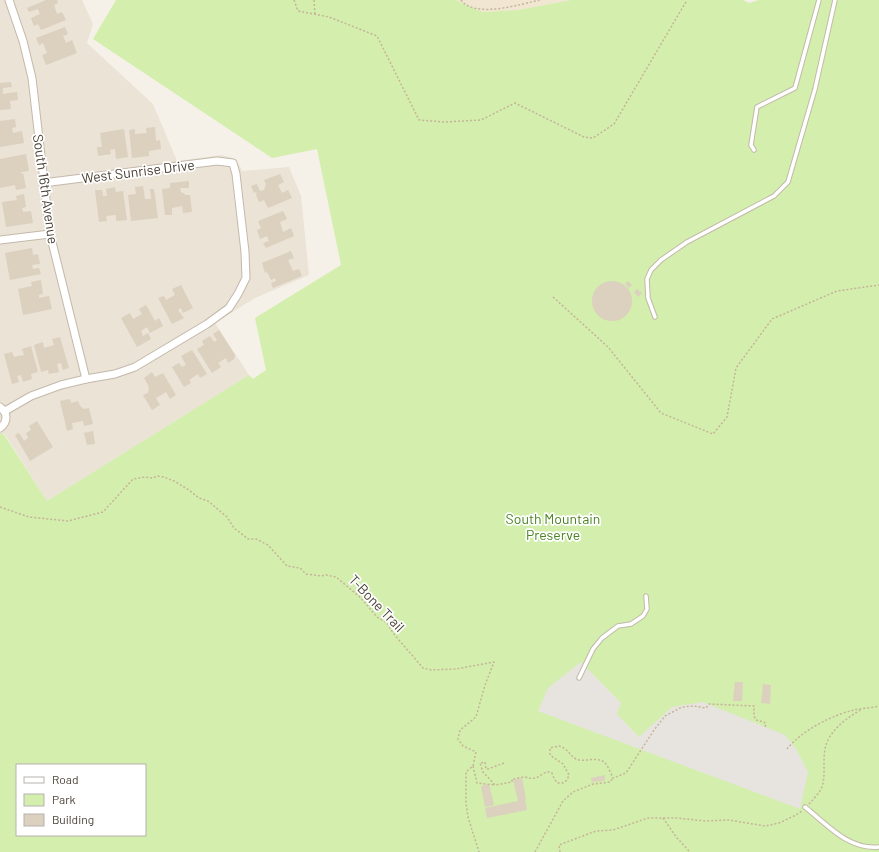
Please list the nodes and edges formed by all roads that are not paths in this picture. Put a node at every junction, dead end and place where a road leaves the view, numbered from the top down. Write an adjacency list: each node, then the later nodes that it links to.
1 (9, 0): 5 (street, South 16th Avenue)
2 (819, 0): 4 (lane)
3 (835, 0): 8 (lane)
4 (754, 150)
5 (43, 183): 6 (street, South 16th Avenue); 9 (street, West Sunrise Drive)
6 (50, 234): 7 (street); 9 (street, South 16th Avenue)
7 (0, 240)
8 (655, 317)
9 (86, 378): 10 (street)
10 (2, 409): 11 (street)
11 (0, 428)
12 (646, 596): 13 (lane)
13 (579, 678)
14 (806, 808): 15 (lane)
15 (879, 847)

